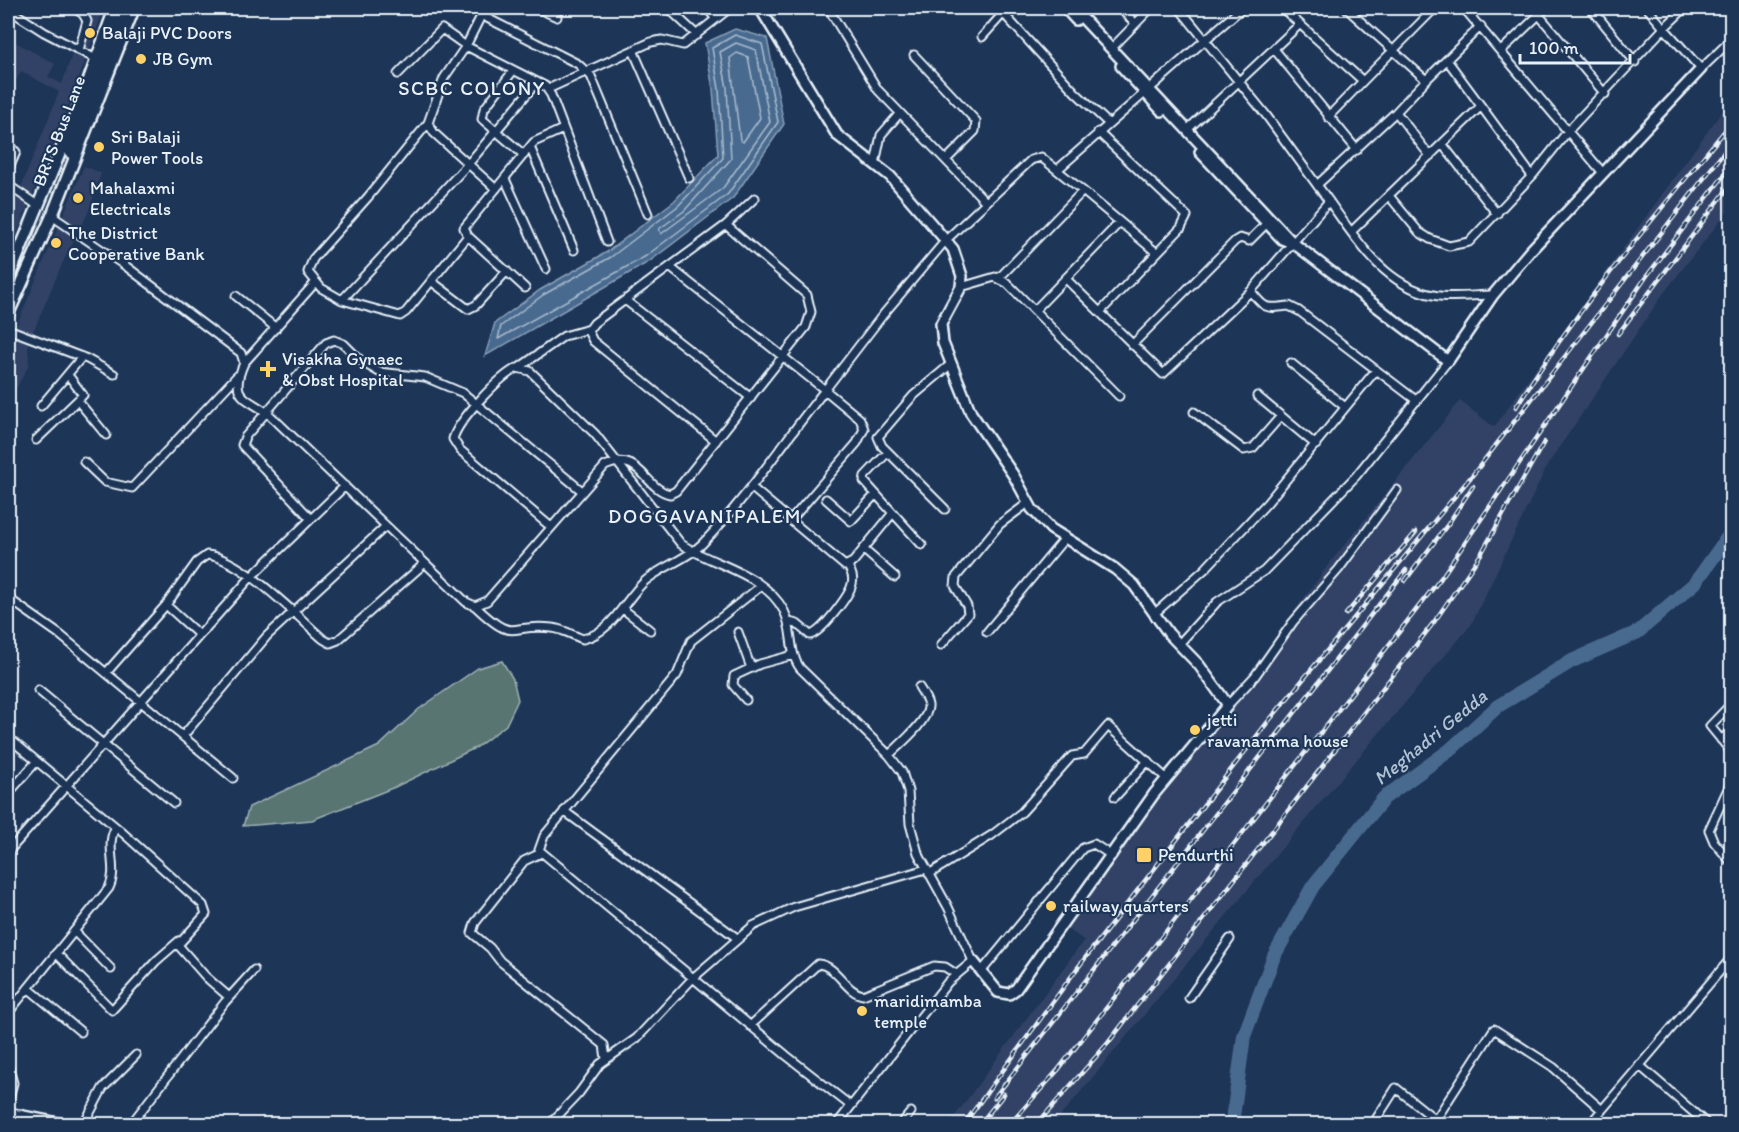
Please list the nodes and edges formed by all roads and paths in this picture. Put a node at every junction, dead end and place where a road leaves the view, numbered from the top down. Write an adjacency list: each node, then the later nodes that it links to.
1 (74, 8): 43 (street)
2 (115, 8): 48 (main road)
3 (124, 8): 123 (main road, BRTS Bus Lane)
4 (134, 8): 99 (main road)
5 (485, 8): 28 (street)
6 (537, 8): 30 (street)
7 (668, 8): 36 (street)
8 (707, 8): 31 (street)
9 (730, 8): 31 (street)
10 (760, 8): 81 (street)
11 (828, 8): 64 (street)
12 (1065, 8): 60 (street)
13 (1073, 8): 41 (street)
14 (1120, 8): 32 (street)
15 (1151, 8): 32 (street)
16 (1179, 8): 39 (street)
17 (1242, 8): 39 (street)
18 (1282, 8): 33 (street)
19 (1346, 8): 45 (street)
20 (1435, 8): 45 (street)
21 (1546, 8): 29 (street)
22 (1591, 8): 50 (street)
23 (1647, 8): 35 (street)
24 (1685, 8): 35 (street)
25 (8, 9): 43 (street)
26 (1467, 9): 34 (street)
27 (1005, 10): 37 (street); 67 (street)
28 (481, 15): 40 (street); 53 (street)
29 (1539, 15): 46 (street); 61 (street)
30 (557, 17)
31 (716, 19): 36 (street)
32 (1135, 23): 41 (street)
33 (1299, 25): 42 (street); 57 (street)
34 (1481, 26): 46 (street); 49 (street)
35 (1664, 28): 50 (street); 51 (street)
36 (697, 35): 44 (street)
37 (982, 37)
38 (1731, 39): 51 (street)
39 (1205, 40): 56 (street); 60 (street)
40 (466, 46): 52 (street); 54 (street); 66 (street)
41 (1112, 48): 60 (street)
42 (1274, 49): 56 (street); 65 (street)
43 (79, 50): 48 (street)
44 (633, 50): 53 (street); 86 (street)
45 (1393, 50): 55 (street); 57 (street)
46 (1502, 50): 70 (street)
47 (914, 55): 79 (street)
48 (96, 59): 96 (main road)
49 (1447, 60): 55 (street); 62 (street)
50 (1635, 62): 61 (street)
51 (1701, 69): 84 (street)
52 (513, 71): 58 (street); 72 (street)
53 (587, 71): 59 (street); 97 (street)
54 (398, 74)
55 (1426, 80): 63 (street)
56 (1239, 81): 69 (street); 89 (street)
57 (1363, 81): 65 (street)
58 (537, 82): 59 (street); 72 (street)
59 (548, 89): 68 (street)
60 (1146, 89): 67 (street); 69 (street); 101 (street)
61 (1605, 94): 70 (street)
62 (1481, 106): 74 (street); 85 (street)
63 (1396, 112): 76 (street); 78 (street)
64 (900, 113): 79 (street); 81 (street)
65 (1328, 117): 76 (street)
66 (428, 123): 80 (street); 117 (street)
67 (1108, 123): 71 (street)
68 (563, 129): 75 (street); 106 (street)
69 (1186, 130): 107 (street)
70 (1568, 131): 84 (street); 85 (street)
71 (1098, 132): 82 (street); 109 (street)
72 (496, 133): 77 (street); 80 (street)
73 (8, 144): 83 (street)
74 (1443, 145): 78 (street); 98 (street)
75 (530, 147): 77 (street); 108 (street)
76 (1357, 150): 89 (street)
77 (524, 155): 87 (street)
78 (1430, 156): 92 (street)
79 (946, 160): 95 (street)
80 (469, 163): 90 (street); 124 (street)
81 (875, 164): 105 (street)
82 (1057, 170): 91 (street); 95 (street)
83 (8, 171)
84 (1603, 173): 121 (street)
85 (1532, 176): 98 (street)
86 (689, 178)
87 (505, 179): 90 (street); 111 (street)
88 (8, 185): 96 (street)
89 (1317, 186): 94 (street)
90 (496, 189): 104 (street)
91 (1083, 191): 100 (street); 113 (street)
92 (1390, 197): 98 (street); 103 (street)
93 (755, 198): 102 (street)
94 (1329, 201): 103 (street); 107 (street)
95 (986, 202): 105 (street)
96 (37, 205): 114 (main road)
97 (648, 214)
98 (1497, 214)
99 (52, 216): 128 (main road); 136 (street)
100 (1120, 222): 109 (street); 115 (street)
101 (1267, 223): 107 (street); 132 (street)
102 (726, 225): 110 (street); 134 (street)
103 (1352, 231): 121 (street)
104 (468, 236): 112 (street); 116 (street)
105 (946, 240): 118 (street); 144 (street)
106 (607, 242)
107 (1292, 242): 120 (street); 135 (street)
108 (574, 250)
109 (1157, 253): 127 (street)
110 (670, 268): 125 (street); 134 (street)
111 (546, 269)
112 (507, 271): 116 (street); 119 (street)
113 (999, 278): 118 (street); 126 (street)
114 (8, 279)
115 (1066, 279): 126 (street); 127 (street)
116 (431, 281): 124 (street)
117 (315, 283): 124 (street); 129 (street)
118 (961, 287): 138 (street)
119 (525, 288)
120 (1251, 291): 132 (street); 140 (street)
121 (1493, 295): 135 (street)
122 (236, 296): 129 (street)
123 (8, 299)
124 (342, 300)
125 (625, 300): 131 (street); 147 (street)
126 (1036, 309): 145 (street)
127 (1100, 312): 132 (street)
128 (8, 315)
129 (276, 328): 136 (street)
130 (8, 329): 133 (street)
131 (589, 329): 139 (street); 158 (street)
132 (1132, 345)
133 (82, 357): 141 (street); 143 (street)
134 (783, 357): 144 (street); 147 (street)
135 (1448, 361): 149 (street)
136 (244, 363): 142 (street)
137 (1291, 363): 152 (street)
138 (951, 364): 160 (street); 169 (street)
139 (520, 368): 150 (street); 162 (street)
140 (1376, 370): 149 (street); 152 (street)
141 (114, 374)
142 (238, 374): 153 (street); 161 (street)
143 (68, 375): 148 (street); 151 (street)
144 (825, 390): 164 (street); 173 (street)
145 (1119, 396)
146 (1257, 396): 155 (street)
147 (751, 398): 158 (street)
148 (78, 401): 156 (street); 157 (street)
149 (1417, 401): 196 (street)
150 (478, 404): 153 (street); 166 (street); 175 (street)
151 (41, 406)
152 (1345, 407): 159 (street)
153 (268, 412): 163 (street); 172 (street)
154 (1194, 412): 155 (street)
155 (1281, 416): 159 (street)
156 (106, 435)
157 (36, 441)
158 (716, 441): 162 (street)
159 (1316, 445): 190 (street)
160 (888, 452): 167 (street); 170 (street)
161 (84, 462)
162 (619, 462): 166 (street); 179 (street)
163 (345, 486): 172 (street); 174 (street)
164 (751, 487): 173 (street); 179 (street)
165 (1397, 490): 206 (street)
166 (582, 491): 175 (street)
167 (875, 495): 168 (street); 171 (street)
168 (826, 499)
169 (1028, 503): 176 (street); 197 (street)
170 (945, 509)
171 (892, 514): 177 (street); 178 (street)
172 (311, 519): 182 (street)
173 (791, 520): 181 (street)
174 (386, 526): 180 (street); 189 (street)
175 (551, 527): 187 (street)
176 (1065, 538): 190 (street); 194 (street)
177 (922, 545)
178 (863, 549): 181 (street); 183 (street)
179 (693, 552): 184 (street); 188 (street)
180 (425, 563): 187 (street); 189 (street)
181 (848, 566): 191 (street)
182 (251, 577): 186 (street); 189 (street); 195 (street)
183 (894, 577)
184 (761, 586): 191 (street); 223 (street)
185 (8, 598): 200 (street)
186 (166, 605): 195 (street); 200 (street)
187 (475, 606): 188 (street)
188 (622, 609): 192 (street)
189 (291, 611): 208 (street)
190 (1154, 614): 196 (street)
191 (789, 622): 198 (street)
192 (650, 630)
193 (738, 632): 199 (street)
194 (987, 632)
195 (199, 635): 204 (street)
196 (1179, 644): 206 (street)
197 (941, 645)
198 (793, 655): 199 (street); 213 (street)
199 (751, 668): 203 (street)
200 (106, 673): 204 (street)
201 (919, 687): 213 (street)
202 (38, 690): 211 (street)
203 (746, 700)
204 (142, 702): 208 (street); 211 (street)
205 (1731, 703): 210 (street)
206 (1228, 705): 217 (street)
207 (1731, 730): 210 (street)
208 (183, 736): 216 (street)
209 (10, 740): 215 (street)
210 (1721, 740): 212 (street)
211 (104, 745): 219 (street); 222 (street)
212 (1731, 753)
213 (889, 755): 229 (street)
214 (1148, 761): 217 (street); 221 (street); 229 (street)
215 (36, 762): 219 (street); 220 (street)
216 (233, 778)
217 (1166, 778): 227 (street)
218 (1731, 780): 228 (street)
219 (66, 786): 224 (street); 225 (street)
220 (8, 794)
221 (1115, 797)
222 (174, 803)
223 (564, 811): 226 (street); 231 (street)
224 (116, 827): 230 (street); 233 (street)
225 (8, 852)
226 (541, 853): 241 (street); 249 (street)
227 (1112, 856): 239 (street); 239 (street)
228 (1731, 863)
229 (927, 871): 231 (street); 236 (street)
230 (74, 931): 234 (street); 237 (street)
231 (737, 938): 241 (street)
232 (1230, 939): 244 (street)
233 (179, 941): 234 (street); 243 (street)
234 (56, 954): 242 (street)
235 (1731, 957): 251 (street)
236 (973, 961): 239 (street); 240 (street)
237 (111, 969)
238 (254, 970): 243 (street)
239 (981, 972)
240 (956, 974): 246 (street); 253 (street)
241 (693, 978): 246 (street); 249 (street)
242 (28, 988): 245 (street); 247 (street)
243 (229, 997): 260 (street)
244 (1189, 998)
245 (8, 1013)
246 (750, 1026): 253 (street)
247 (81, 1032)
248 (136, 1055): 259 (street)
249 (606, 1059): 261 (street)
250 (8, 1065): 252 (street)
251 (1640, 1065): 254 (street); 266 (street)
252 (8, 1103)
253 (851, 1106): 262 (street)
254 (1602, 1110): 257 (street); 265 (street)
255 (911, 1112): 263 (street)
256 (8, 1113): 258 (street)
257 (1436, 1123): 264 (street)
258 (64, 1125)
259 (84, 1125)
260 (131, 1125)
261 (550, 1125)
262 (837, 1125)
263 (901, 1125)
264 (1373, 1125)
265 (1590, 1125)
266 (1707, 1125)

